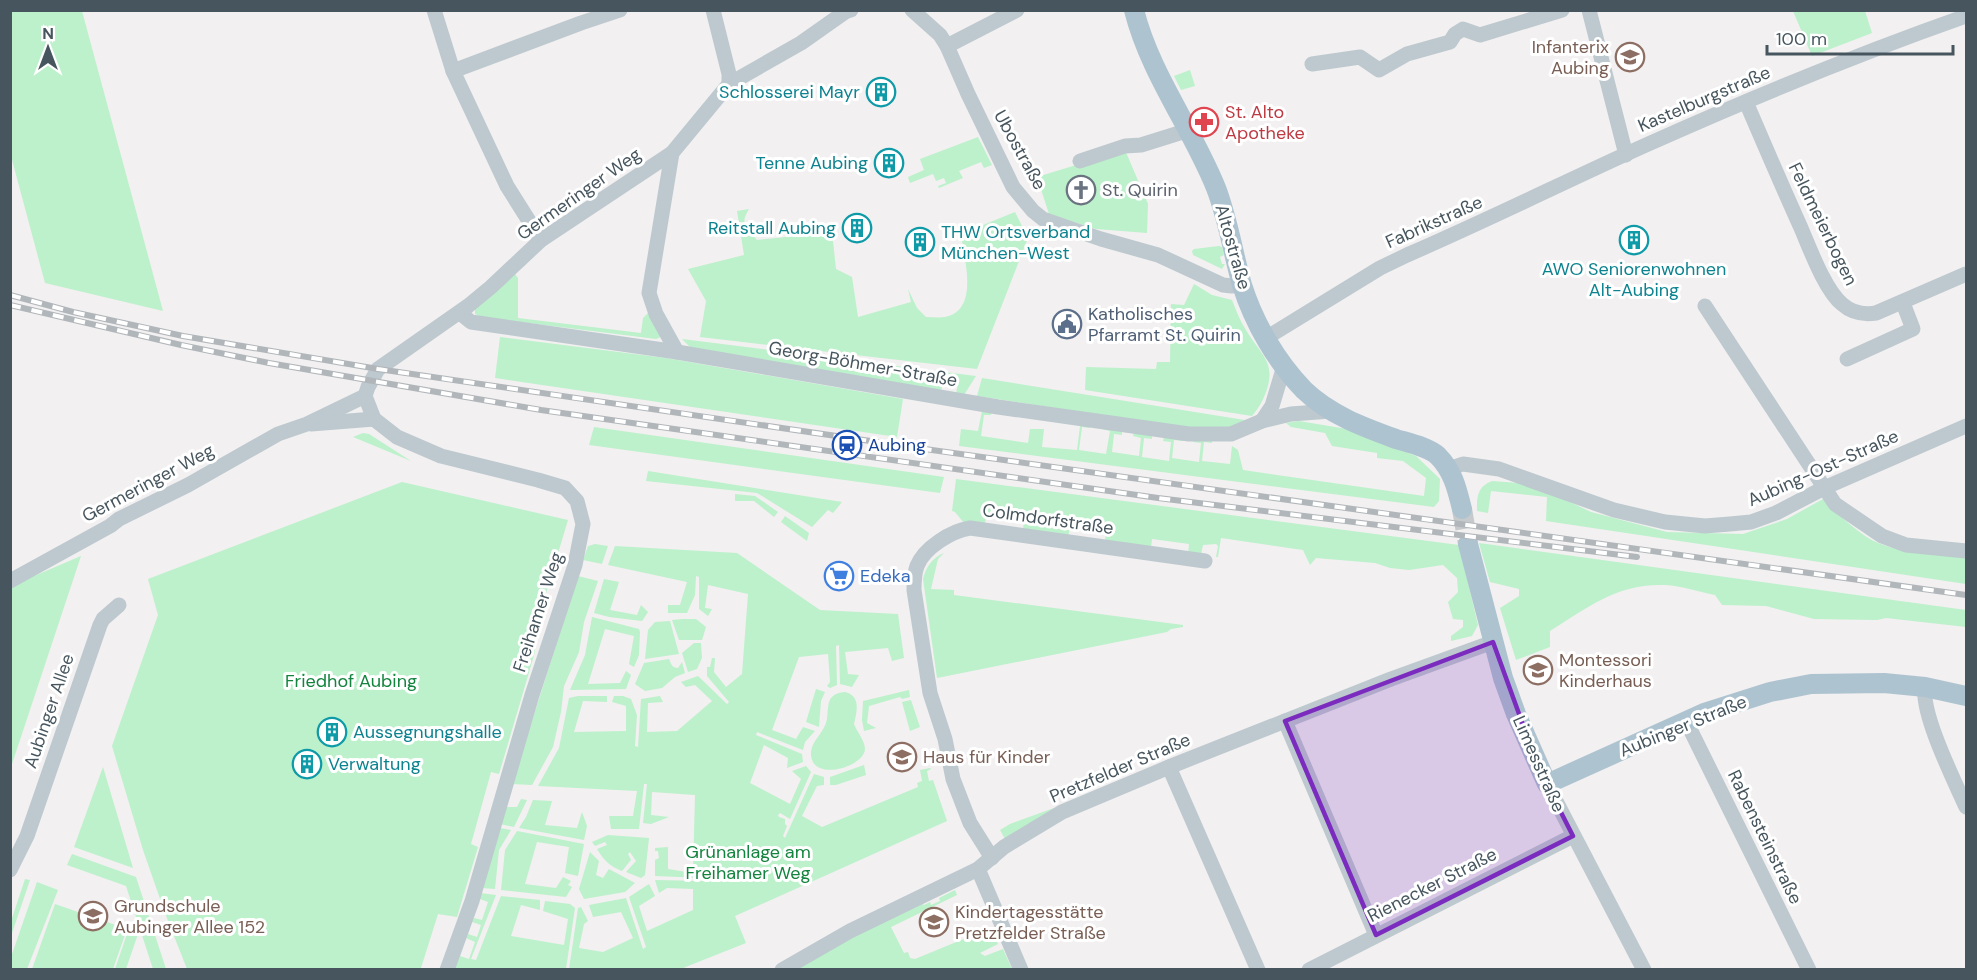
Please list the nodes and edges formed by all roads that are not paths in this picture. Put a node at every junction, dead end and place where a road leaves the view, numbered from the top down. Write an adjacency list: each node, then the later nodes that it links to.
1 (434, 10): 14 (street)
2 (620, 10): 11 (street)
3 (713, 10): 15 (street)
4 (912, 10): 12 (street, Ubostraße)
5 (1017, 10): 12 (street)
6 (1134, 10): 17 (main road, Altostraße)
7 (1562, 10): 13 (street)
8 (1589, 10): 19 (street)
9 (847, 11): 15 (street, Germeringer Weg)
10 (1966, 16): 16 (street, Kastelburgstraße)
11 (579, 17): 14 (street)
12 (947, 46): 23 (street, Ubostraße)
13 (1312, 64)
14 (453, 71): 21 (street)
15 (729, 84): 18 (street, Germeringer Weg)
16 (1746, 102): 19 (street, Kastelburgstraße); 24 (street, Feldmeierbogen)
17 (1189, 130): 20 (street); 23 (main road, Altostraße)
18 (672, 153): 21 (street, Germeringer Weg); 28 (street)
19 (1626, 155): 27 (street, Fabrikstraße)
20 (1080, 161)
21 (541, 240): 26 (street, Germeringer Weg)
22 (1966, 274): 24 (street, Feldmeierbogen)
23 (1243, 285): 27 (main road, Altostraße)
24 (1903, 303): 29 (street)
25 (1705, 306): 38 (street)
26 (460, 313): 28 (street, Georg-Böhmer-Straße); 31 (street, Germeringer Weg)
27 (1266, 338): 30 (main road, Altostraße)
28 (677, 352): 34 (street, Georg-Böhmer-Straße)
29 (1847, 359)
30 (1284, 366): 32 (main road, Altostraße); 34 (street)
31 (366, 396): 33 (street); 35 (street, Germeringer Weg)
32 (1331, 411): 34 (street, Georg-Böhmer-Straße); 37 (main road, Altostraße)
33 (374, 419): 35 (street, Germeringer Weg); 58 (street, Freihamer Weg)
34 (1262, 421)
35 (306, 424): 43 (street, Germeringer Weg)
36 (1966, 426): 38 (street, Aubing-Ost-Straße)
37 (1449, 469): 38 (street, Aubing-Ost-Straße); 39 (main road)
38 (1824, 488): 41 (street)
39 (1462, 509)
40 (1468, 544): 45 (main road, Limesstraße)
41 (1966, 551)
42 (1205, 561): 54 (street, Colmdorfstraße)
43 (10, 581)
44 (119, 605): 56 (street, Aubinger Allee)
45 (1493, 642): 49 (street, Pretzfelder Straße); 51 (main road, Limesstraße)
46 (1925, 687): 47 (main road, Aubinger Straße); 48 (main road, Aubinger Straße); 52 (street)
47 (1966, 696)
48 (1686, 721): 51 (main road, Aubinger Straße); 64 (street, Rabensteinstraße)
49 (1285, 722): 50 (street, Pretzfelder Straße); 57 (street)
50 (1169, 766): 54 (street, Pretzfelder Straße); 61 (street)
51 (1547, 784): 53 (street, Limesstraße)
52 (1966, 807)
53 (1573, 836): 57 (street, Rienecker Straße); 63 (street, Limesstraße)
54 (992, 858): 55 (street, Pretzfelder Straße)
55 (978, 869): 59 (street, Pretzfelder Straße); 60 (street)
56 (10, 870)
57 (1376, 935): 62 (street, Rienecker Straße)
58 (447, 969)
59 (782, 969)
60 (1021, 969)
61 (1258, 969)
62 (1309, 969)
63 (1644, 969)
64 (1809, 969)

